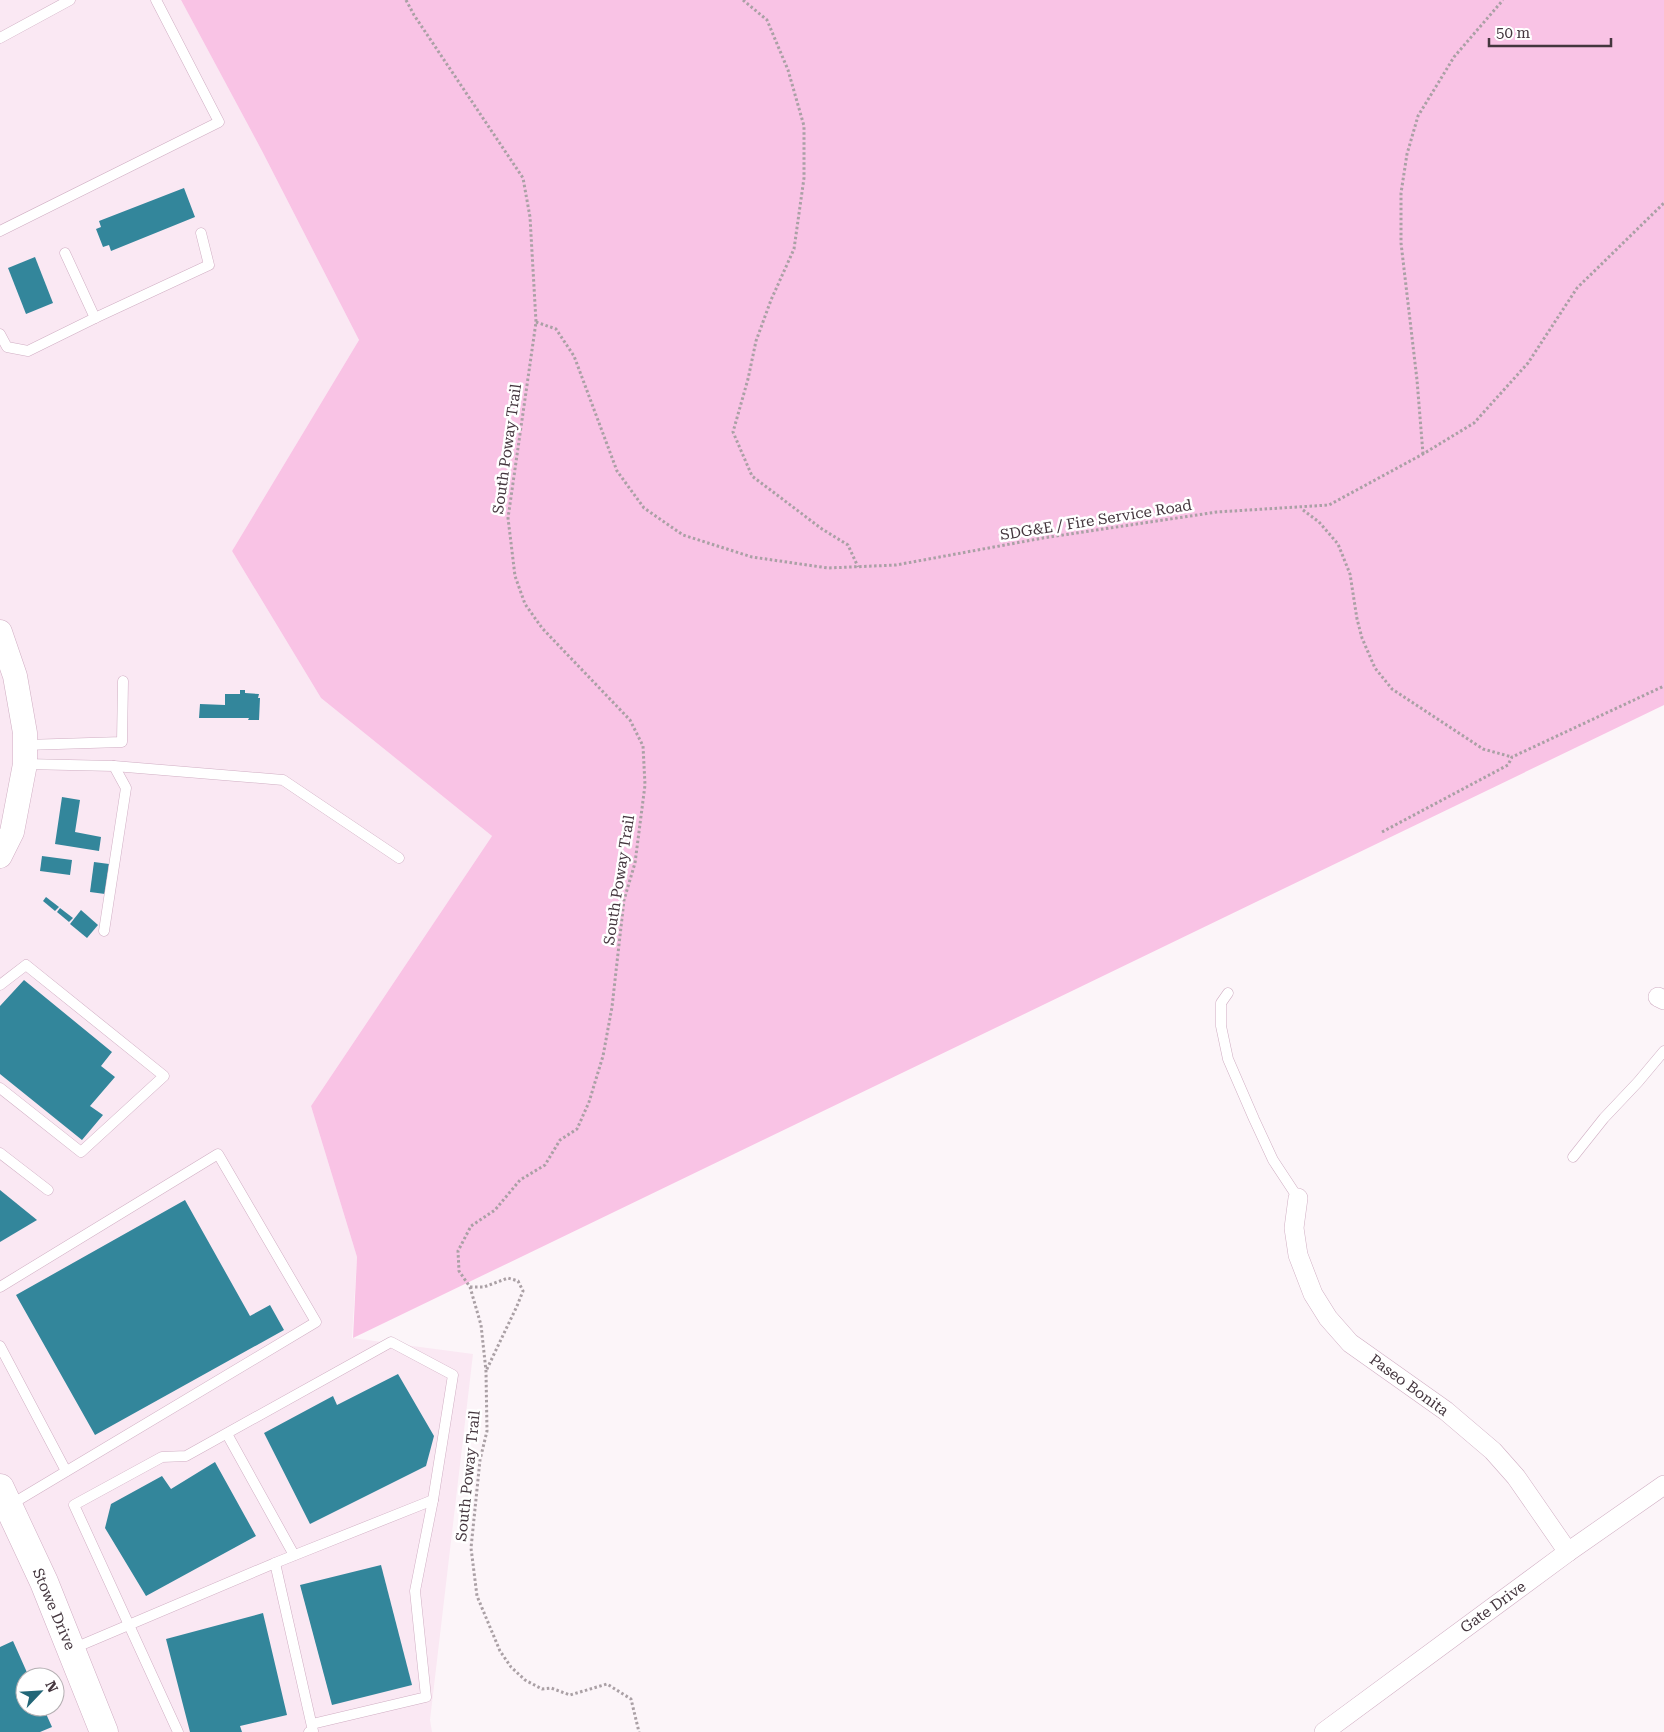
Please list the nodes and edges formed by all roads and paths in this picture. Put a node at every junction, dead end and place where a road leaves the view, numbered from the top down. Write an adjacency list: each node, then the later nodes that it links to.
1 (70, 0): 6 (lane)
2 (156, 0): 8 (lane)
3 (406, 0): 12 (path, South Poway Trail)
4 (743, 0): 16 (path)
5 (1503, 0): 14 (path)
6 (0, 38)
7 (1664, 203): 14 (path, SDG&E / Fire Service Road)
8 (0, 231)
9 (201, 233): 11 (lane)
10 (65, 253): 11 (lane)
11 (96, 318): 13 (lane)
12 (536, 322): 16 (path, SDG&E / Fire Service Road); 36 (path, South Poway Trail)
13 (0, 334)
14 (1424, 454): 16 (path, SDG&E / Fire Service Road)
15 (1302, 510): 21 (path)
16 (858, 567)
17 (0, 632): 20 (street)
18 (123, 681): 20 (lane)
19 (1664, 686): 21 (path)
20 (25, 754): 22 (lane); 24 (street)
21 (1512, 757): 23 (path)
22 (114, 766): 25 (lane); 26 (lane)
23 (1382, 832)
24 (0, 856)
25 (399, 858)
26 (104, 931)
27 (0, 985): 30 (lane)
28 (1228, 993): 34 (lane)
29 (1664, 1051): 32 (lane)
30 (0, 1088)
31 (0, 1153): 33 (lane)
32 (1573, 1157)
33 (48, 1190)
34 (1298, 1198): 44 (street, Paseo Bonita)
35 (0, 1287): 40 (lane)
36 (470, 1287): 38 (path, South Poway Trail); 38 (path)
37 (0, 1346): 40 (lane)
38 (486, 1371): 52 (path, South Poway Trail)
39 (226, 1434): 43 (lane); 45 (lane); 47 (lane)
40 (66, 1471): 42 (lane)
41 (1664, 1485): 44 (street, Gate Drive)
42 (4, 1497): 48 (main road, Stowe Drive)
43 (433, 1500): 45 (lane); 49 (lane)
44 (1568, 1552): 53 (street, Gate Drive)
45 (294, 1555): 46 (lane)
46 (274, 1563): 47 (lane); 49 (lane)
47 (129, 1624): 48 (lane); 51 (lane)
48 (71, 1649): 50 (main road, Stowe Drive)
49 (311, 1728)
50 (104, 1732)
51 (178, 1732)
52 (639, 1732)
53 (1324, 1732)

